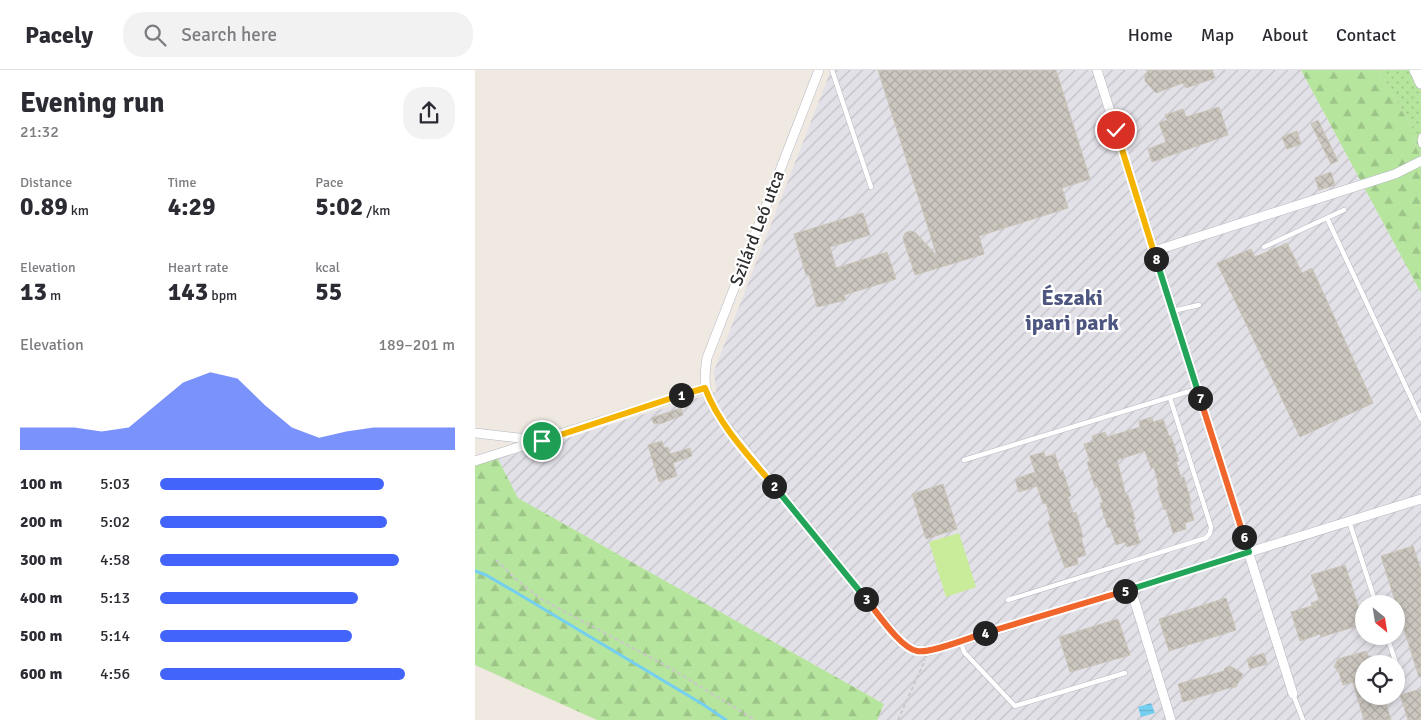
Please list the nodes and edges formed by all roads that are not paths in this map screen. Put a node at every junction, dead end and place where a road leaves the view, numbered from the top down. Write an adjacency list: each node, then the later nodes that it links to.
1 (819, 70): 16 (street, Szilárd Leó utca)
2 (832, 70): 9 (lane)
3 (1097, 70): 13 (street)
4 (1415, 70): 5 (street)
5 (1421, 83)
6 (1421, 136): 7 (lane)
7 (1421, 145)
8 (1421, 161): 13 (street)
9 (871, 187)
10 (1344, 210): 11 (lane)
11 (1327, 218): 12 (lane); 19 (lane)
12 (1264, 247)
13 (1153, 251): 15 (street)
14 (1199, 305): 15 (lane)
15 (1173, 312): 17 (street)
16 (705, 388): 21 (street); 30 (street)
17 (1197, 389): 18 (lane); 26 (street)
18 (1170, 398): 22 (lane); 29 (lane)
19 (1421, 419)
20 (475, 433): 21 (street)
21 (542, 441): 23 (street)
22 (964, 460)
23 (475, 461)
24 (1421, 499): 25 (street)
25 (1349, 521): 26 (street); 28 (lane)
26 (1249, 552): 27 (street); 32 (street)
27 (1131, 589): 30 (street); 33 (street)
28 (1373, 595)
29 (1008, 600)
30 (961, 640): 31 (lane)
31 (1125, 673)
32 (1293, 694): 34 (lane)
33 (1171, 720)
34 (1303, 720)

